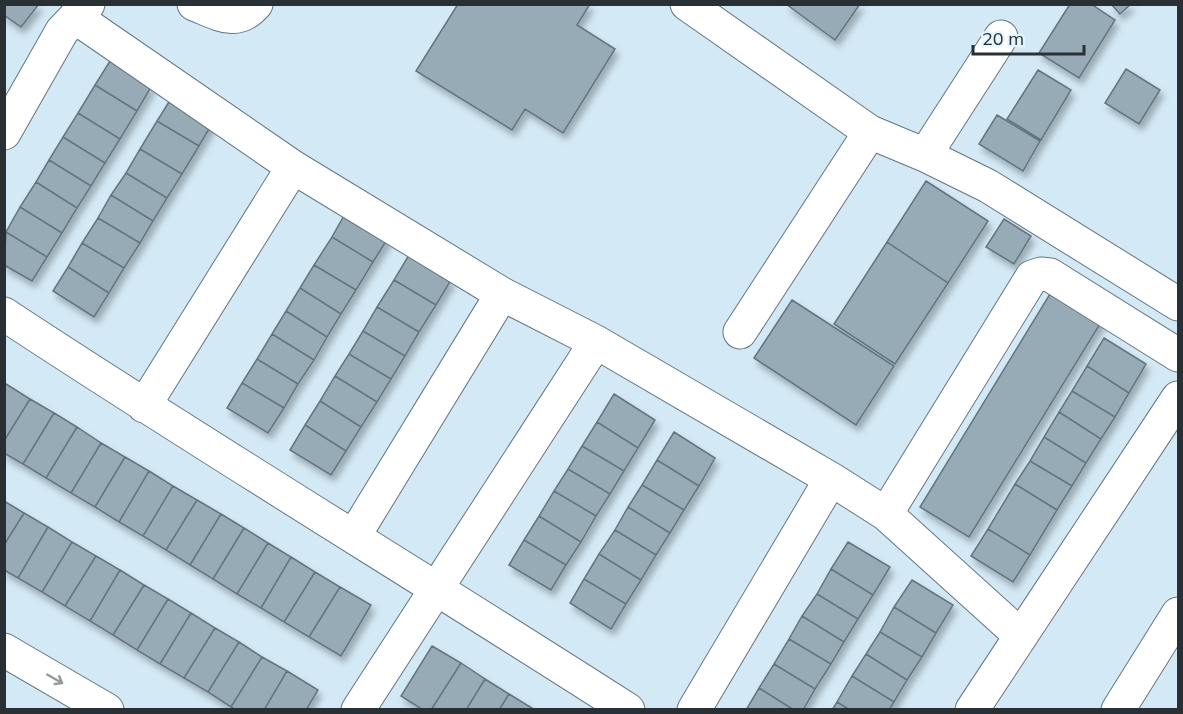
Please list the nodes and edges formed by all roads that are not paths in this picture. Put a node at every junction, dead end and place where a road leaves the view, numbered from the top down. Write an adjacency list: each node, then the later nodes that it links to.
1 (194, 4): 2 (street)
2 (256, 4)
3 (687, 4): 7 (street)
4 (81, 11): 6 (street); 9 (street)
5 (1001, 37): 8 (street)
6 (8, 119)
7 (870, 132): 8 (street); 13 (street)
8 (925, 155): 11 (street)
9 (293, 167): 10 (street); 17 (street)
10 (502, 294): 14 (street); 20 (street)
11 (1179, 304)
12 (4, 314): 17 (street)
13 (740, 332)
14 (596, 342): 18 (street); 21 (street)
15 (1179, 355): 19 (street)
16 (1179, 398): 23 (street)
17 (144, 406): 20 (street)
18 (831, 479): 19 (street); 28 (street)
19 (886, 514): 23 (street)
20 (354, 536): 21 (street)
21 (437, 588): 26 (street); 27 (street)
22 (1179, 614): 30 (street)
23 (1021, 636): 29 (street)
24 (4, 650): 25 (street, one-way to 25)
25 (107, 710)
26 (358, 710)
27 (628, 710)
28 (694, 710)
29 (972, 710)
30 (1119, 710)

